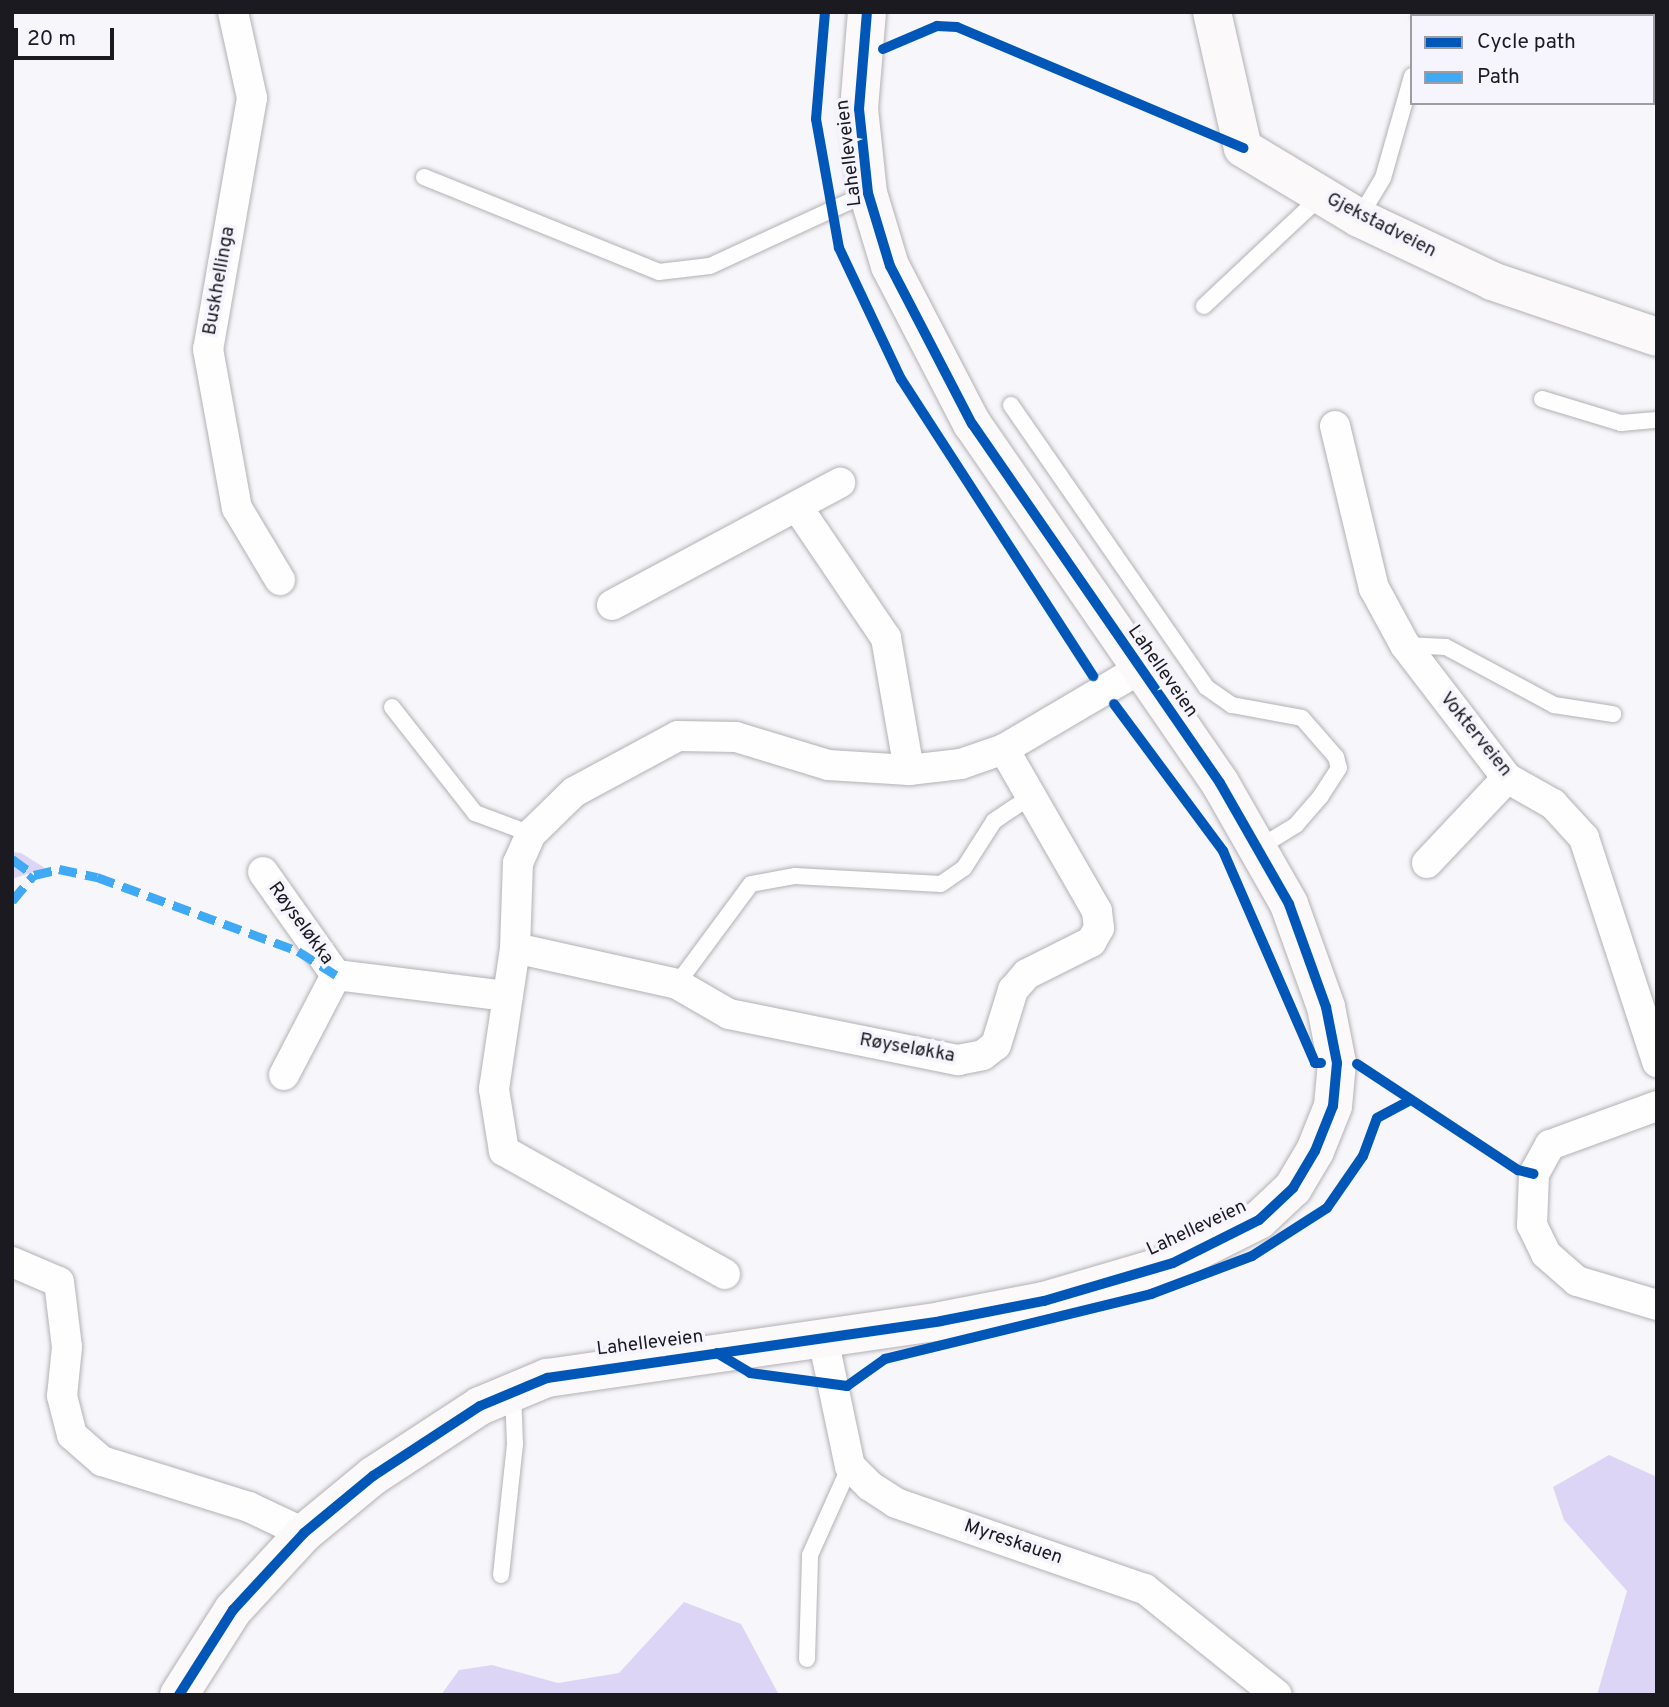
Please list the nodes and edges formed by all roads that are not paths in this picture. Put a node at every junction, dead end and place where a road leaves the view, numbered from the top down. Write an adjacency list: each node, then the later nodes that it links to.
1 (233, 12): 17 (street, Buskhellinga)
2 (867, 12): 6 (street, Lahelleveien)
3 (1212, 12): 7 (street, Gjekstadveien)
4 (1410, 83): 8 (lane)
5 (424, 177): 6 (lane)
6 (868, 193): 20 (street, Lahelleveien)
7 (1321, 196): 8 (street, Gjekstadveien); 9 (lane)
8 (1359, 218): 10 (street, Gjekstadveien)
9 (1203, 306)
10 (1657, 337)
11 (1542, 399): 13 (lane)
12 (1011, 405): 28 (lane)
13 (1657, 420)
14 (1335, 426): 19 (street, Vokterveien)
15 (840, 483): 16 (street)
16 (799, 508): 18 (street); 24 (street)
17 (281, 580)
18 (612, 605)
19 (1405, 645): 22 (lane); 25 (street, Vokterveien)
20 (1138, 670): 23 (street); 28 (street, Lahelleveien)
21 (392, 706): 27 (lane)
22 (1613, 714)
23 (1004, 749): 24 (street); 26 (street, Røyseløkka)
24 (909, 770): 27 (street)
25 (1507, 778): 29 (street); 35 (street, Vokterveien)
26 (1031, 796): 33 (lane); 33 (street, Røyseløkka)
27 (531, 834): 31 (street)
28 (1260, 847): 41 (street, Lahelleveien)
29 (1427, 863)
30 (263, 872): 32 (street, Røyseløkka)
31 (514, 948): 33 (street, Røyseløkka); 34 (street)
32 (336, 975): 34 (street, Røyseløkka); 36 (street, Røyseløkka)
33 (677, 984)
34 (508, 996): 39 (street)
35 (1657, 1062)
36 (284, 1075)
37 (1657, 1106): 40 (street)
38 (12, 1262): 44 (street)
39 (725, 1274)
40 (1657, 1305)
41 (824, 1343): 42 (street, Lahelleveien); 43 (street)
42 (513, 1392): 44 (street, Lahelleveien); 45 (lane)
43 (850, 1466): 46 (lane); 48 (street, Myreskauen)
44 (304, 1533): 47 (street, Lahelleveien)
45 (500, 1575)
46 (807, 1659)
47 (179, 1695)
48 (1277, 1695)

